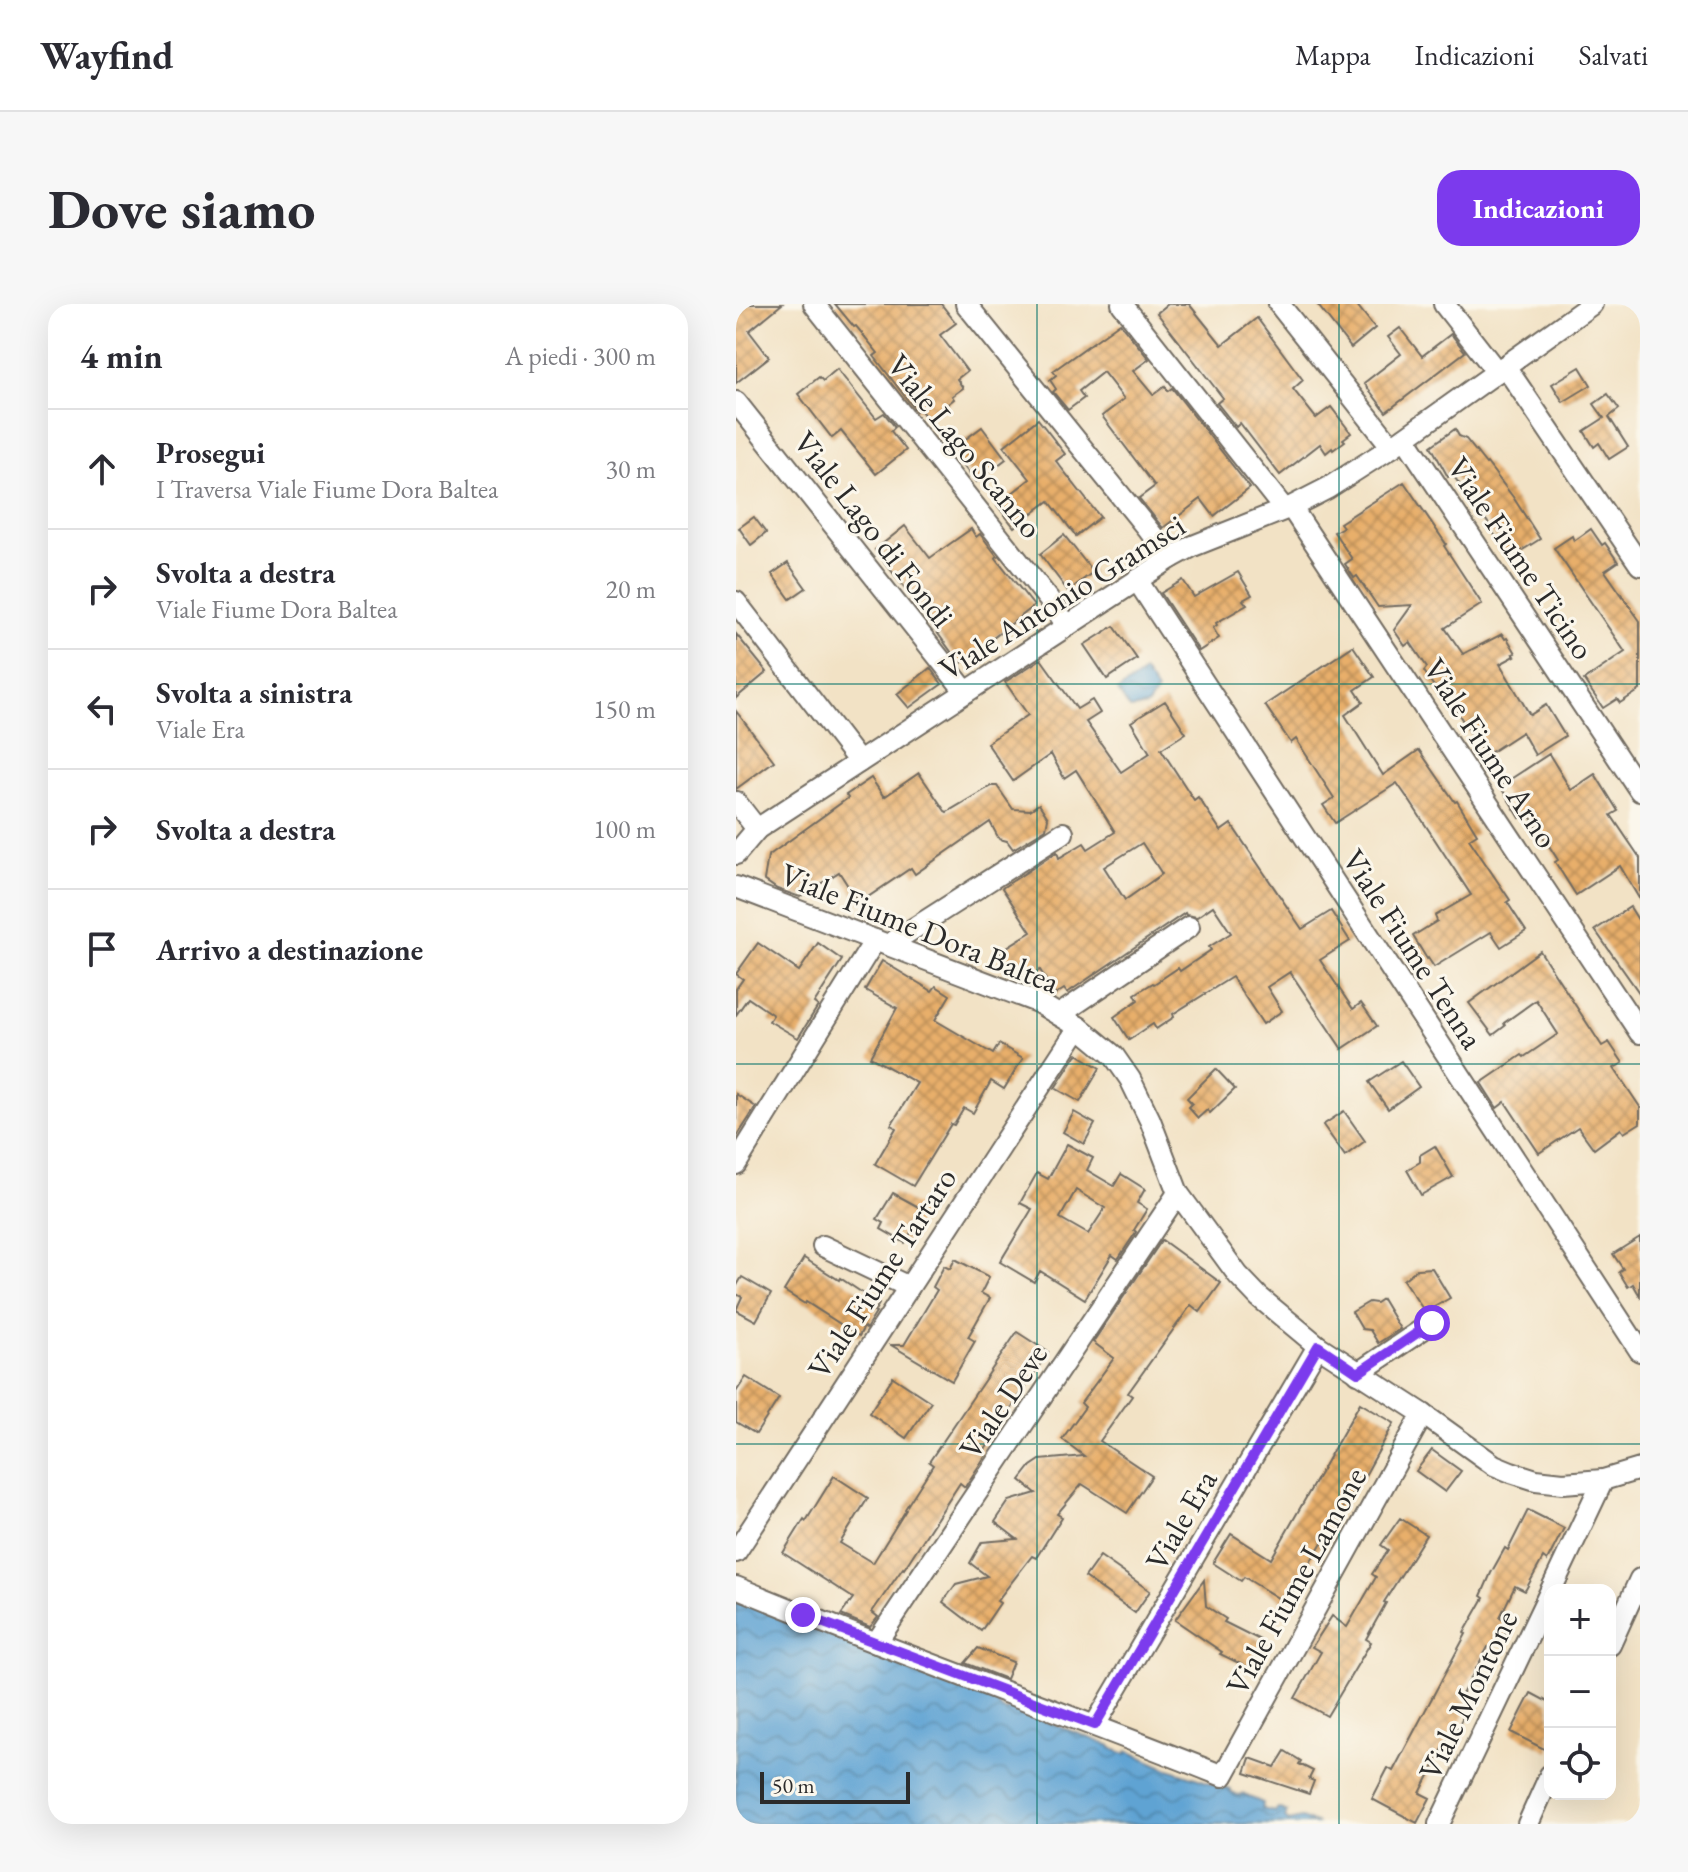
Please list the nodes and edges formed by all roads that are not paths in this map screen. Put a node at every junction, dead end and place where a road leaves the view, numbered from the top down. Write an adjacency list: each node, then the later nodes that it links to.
1 (814, 304): 15 (street, Viale Lago Scanno)
2 (966, 304): 11 (street)
3 (1122, 304): 10 (street, Viale Fiume Arno)
4 (1279, 304): 9 (street, Viale Fiume Ticino)
5 (1444, 304): 7 (street)
6 (1592, 304): 7 (street, Viale Antonio Gramsci)
7 (1501, 369): 9 (street, Viale Antonio Gramsci); 12 (street)
8 (736, 402): 16 (street, Viale Lago di Fondi)
9 (1398, 443): 10 (street, Viale Antonio Gramsci); 18 (street, Viale Fiume Ticino)
10 (1288, 508): 11 (street, Viale Antonio Gramsci); 28 (street, Viale Fiume Arno)
11 (1171, 558): 13 (street, Viale Antonio Gramsci)
12 (1640, 565)
13 (1137, 580): 15 (street, Viale Antonio Gramsci); 35 (street, Viale Fiume Tenna)
14 (736, 602): 17 (street)
15 (1067, 626): 16 (street, Viale Antonio Gramsci)
16 (966, 692): 17 (street, Viale Antonio Gramsci)
17 (859, 762): 20 (street, Viale Antonio Gramsci)
18 (1640, 791)
19 (736, 802): 20 (street)
20 (757, 829): 22 (street, Viale Antonio Gramsci)
21 (1063, 833): 25 (street)
22 (736, 854)
23 (736, 887): 25 (street, Viale Fiume Dora Baltea)
24 (1189, 927): 26 (street)
25 (882, 942): 26 (street, Viale Fiume Dora Baltea); 29 (street)
26 (1059, 1015): 27 (street, Viale Fiume Dora Baltea)
27 (1079, 1027): 30 (street, Viale Fiume Dora Baltea); 32 (street, Viale Fiume Tartaro)
28 (1640, 1033)
29 (736, 1164)
30 (1178, 1193): 34 (street, Viale Fiume Dora Baltea); 46 (street, Viale Deve)
31 (823, 1246): 32 (street)
32 (909, 1287): 40 (street, Viale Fiume Tartaro)
33 (1432, 1323): 36 (street)
34 (1318, 1346): 36 (street, Viale Fiume Dora Baltea); 47 (street, Viale Era)
35 (1640, 1351)
36 (1358, 1373): 37 (street, Viale Fiume Dora Baltea)
37 (1423, 1414): 39 (street, Viale Fiume Dora Baltea); 47 (street, Viale Fiume Lamone)
38 (1640, 1469): 39 (street, Viale Fiume Dora Baltea)
39 (1603, 1480): 42 (street, Viale Montone)
40 (736, 1552)
41 (1640, 1579): 45 (street)
42 (1554, 1584)
43 (736, 1587): 46 (street)
44 (1544, 1606): 49 (street, Viale Montone)
45 (1616, 1632)
46 (876, 1643): 47 (street)
47 (1095, 1725)
48 (1544, 1788): 50 (street)
49 (1439, 1824)
50 (1528, 1824)

